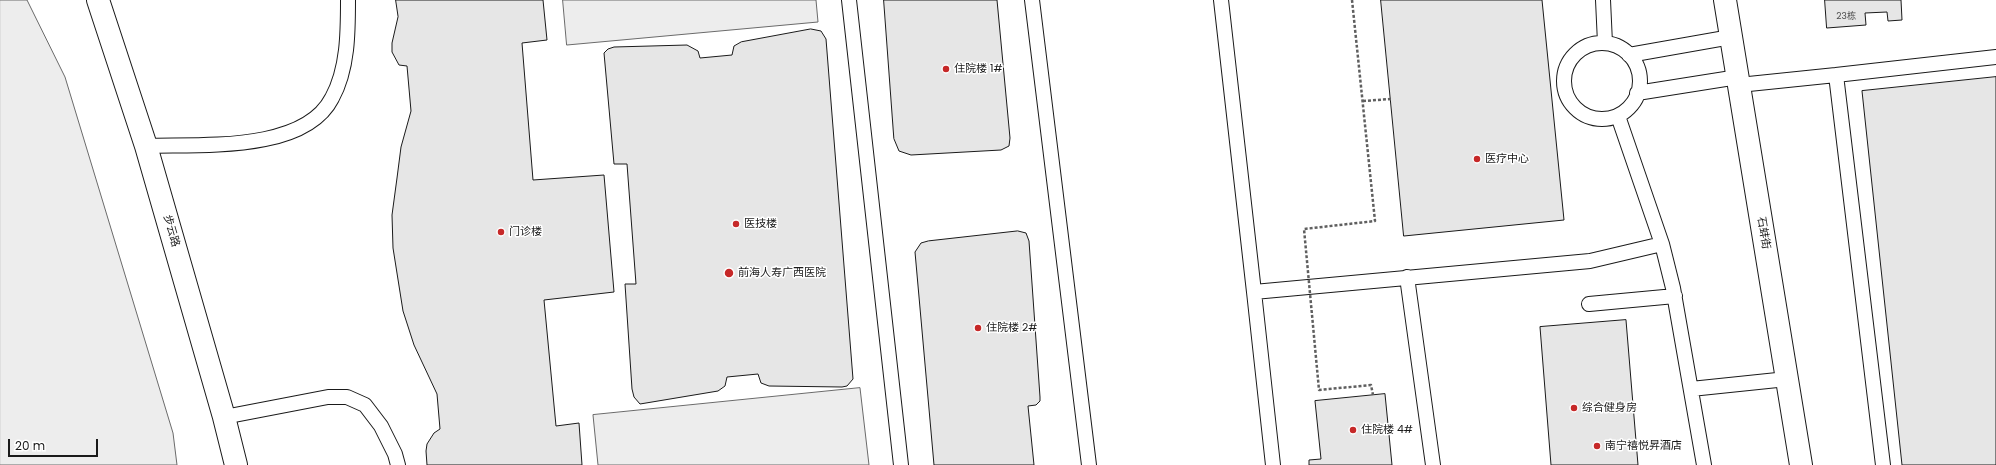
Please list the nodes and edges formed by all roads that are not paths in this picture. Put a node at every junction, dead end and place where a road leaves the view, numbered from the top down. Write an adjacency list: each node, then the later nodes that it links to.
1 (98, 0): 16 (street, 步云路)
2 (348, 0): 16 (lane)
3 (849, 0): 27 (lane)
4 (1032, 0): 28 (lane)
5 (1221, 0): 19 (lane)
6 (1603, 0): 9 (lane)
7 (1725, 0): 8 (street, 石蚌街)
8 (1731, 37): 10 (lane); 13 (street, 石蚌街)
9 (1605, 43): 10 (lane); 15 (lane)
10 (1629, 54): 14 (lane)
11 (1996, 57): 12 (lane)
12 (1836, 75): 13 (lane); 33 (lane)
13 (1738, 81): 14 (lane); 22 (street, 石蚌街)
14 (1637, 93): 15 (lane)
15 (1618, 116): 17 (lane)
16 (146, 146): 24 (street, 步云路)
17 (1662, 244): 18 (lane); 20 (lane)
18 (1407, 277): 19 (lane); 30 (lane)
19 (1254, 292): 29 (lane)
20 (1675, 296): 21 (lane); 23 (lane)
21 (1589, 304)
22 (1787, 378): 23 (lane); 32 (street, 石蚌街)
23 (1692, 389): 31 (lane)
24 (224, 418): 25 (street, 步云路); 26 (lane)
25 (236, 465)
26 (398, 465)
27 (901, 465)
28 (1089, 465)
29 (1273, 465)
30 (1433, 465)
31 (1704, 465)
32 (1802, 465)
33 (1883, 465)

